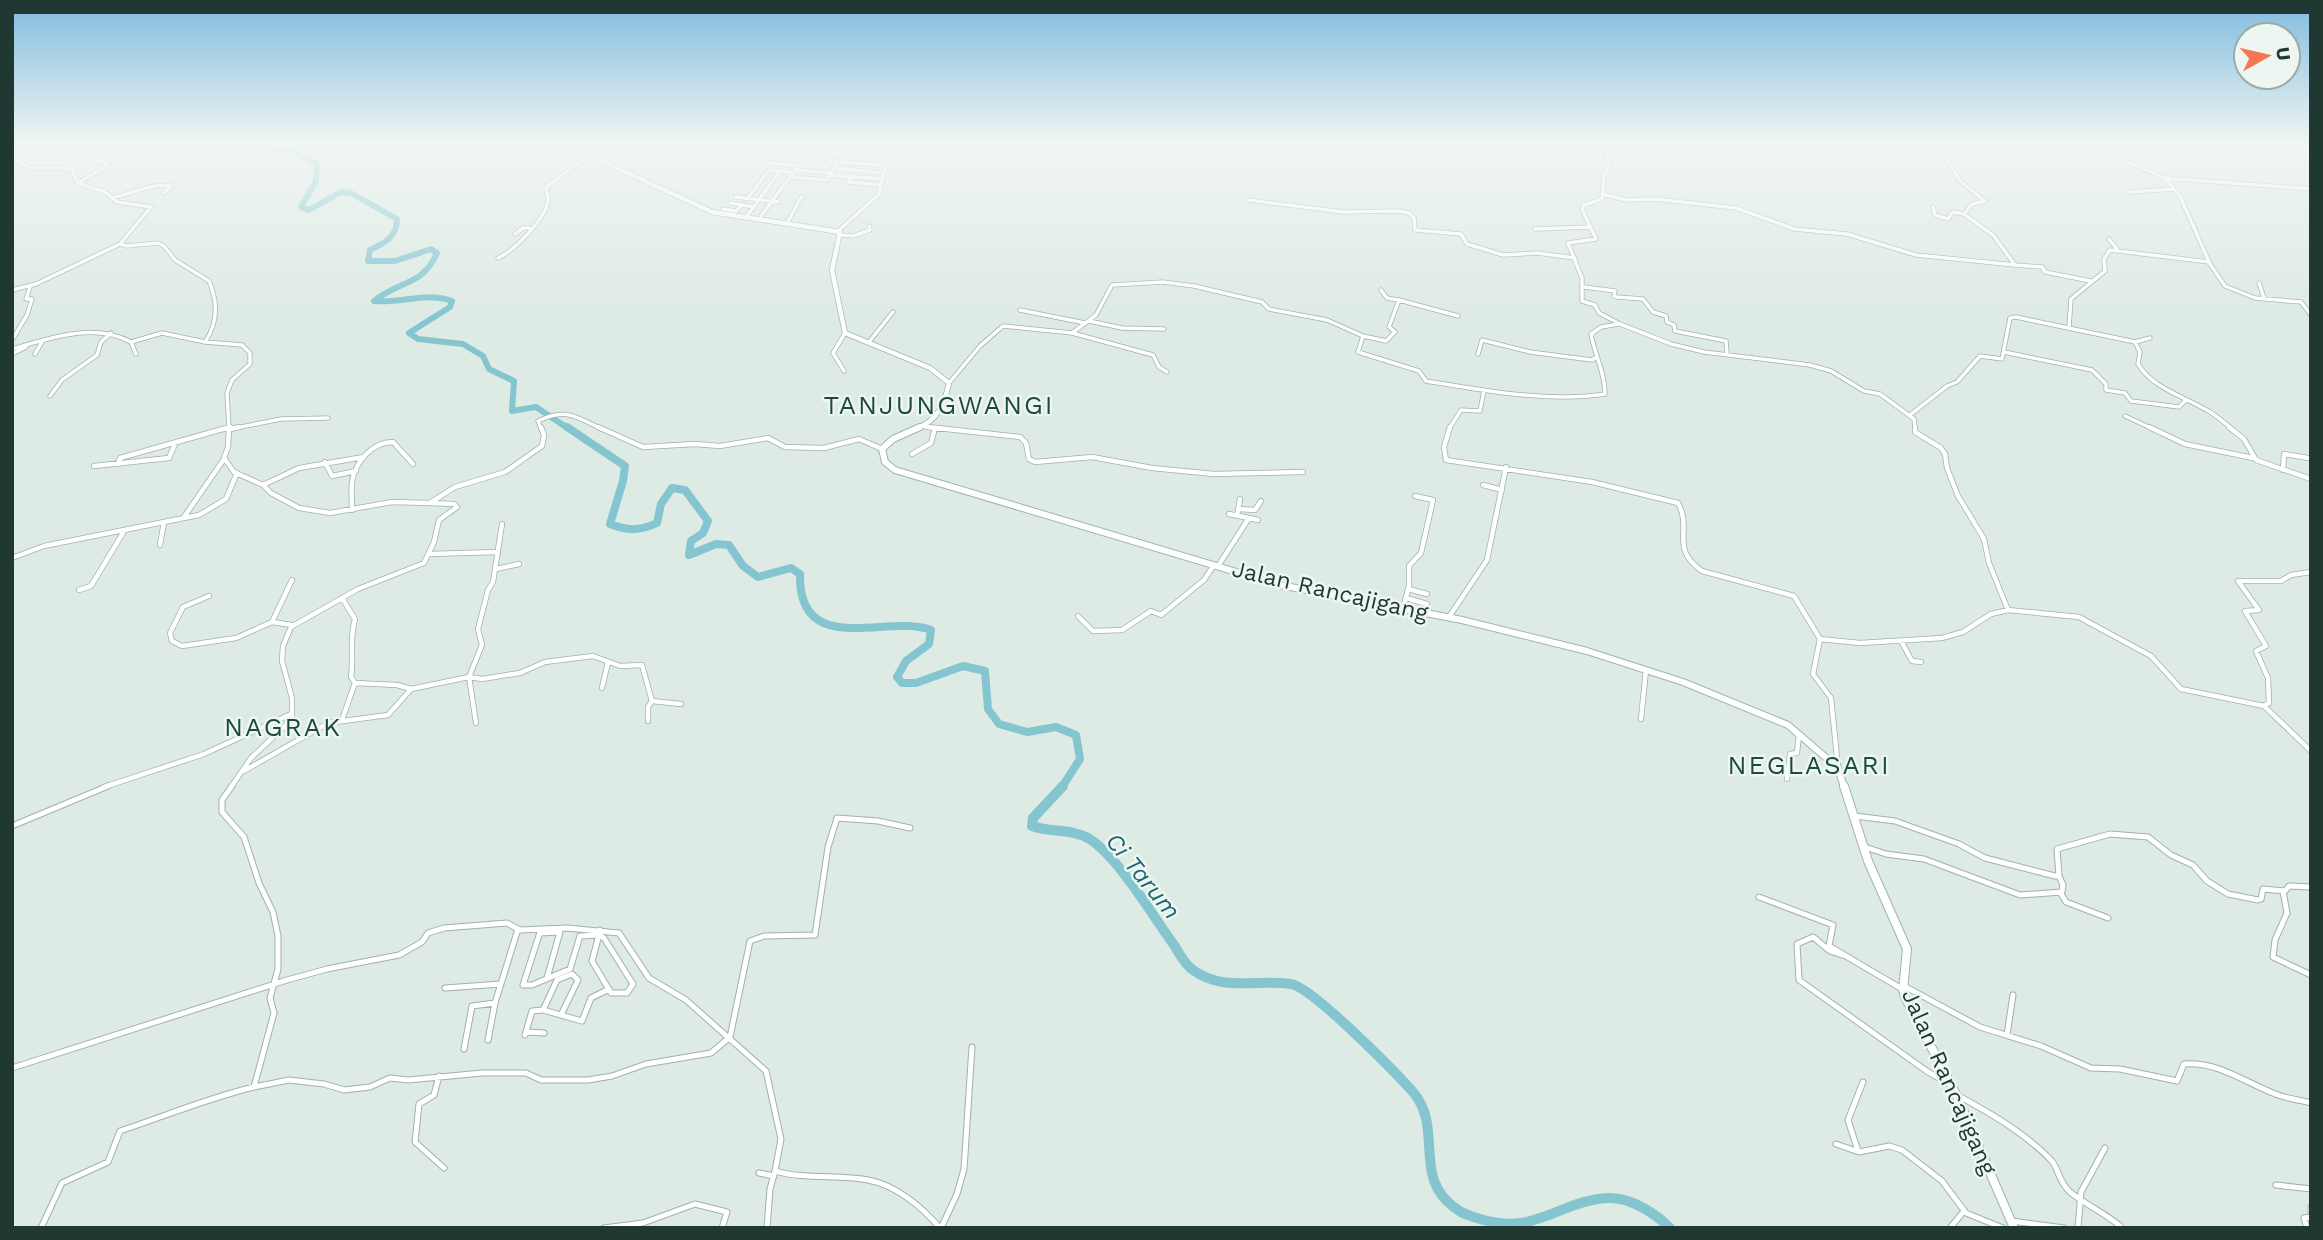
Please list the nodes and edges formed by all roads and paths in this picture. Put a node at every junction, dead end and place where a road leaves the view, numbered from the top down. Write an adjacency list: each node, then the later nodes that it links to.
1 (120, 203): 31 (street)
2 (546, 203): 26 (street)
3 (691, 203): 21 (main road)
4 (730, 203): 14 (street)
5 (757, 203): 15 (street)
6 (771, 203): 17 (street)
7 (798, 203): 23 (street)
8 (870, 203): 28 (street)
9 (1272, 203): 34 (street)
10 (1593, 203): 25 (street)
11 (1690, 203): 36 (street)
12 (1977, 203): 20 (street)
13 (2181, 203): 35 (street)
14 (742, 205): 15 (street); 18 (street)
15 (754, 207): 21 (street)
16 (1933, 207): 20 (street)
17 (767, 208): 19 (street); 22 (street)
18 (723, 209)
19 (774, 209)
20 (1964, 214): 36 (street)
21 (747, 216): 23 (main road)
22 (761, 216)
23 (787, 223): 28 (main road)
24 (869, 226): 28 (street)
25 (1591, 227): 27 (street); 34 (street)
26 (531, 228): 29 (street); 33 (street)
27 (1535, 229)
28 (839, 233): 56 (main road)
29 (515, 234)
30 (2109, 239): 32 (street)
31 (120, 244): 39 (street); 63 (street)
32 (2117, 249): 35 (street); 37 (street)
33 (498, 258)
34 (1576, 258): 40 (street)
35 (2209, 262): 43 (street)
36 (2015, 265): 37 (street)
37 (2091, 281): 52 (street)
38 (2259, 283): 43 (street)
39 (30, 286): 41 (street); 60 (street)
40 (1584, 287): 50 (street); 51 (street)
41 (12, 290)
42 (1381, 290): 44 (street)
43 (2265, 299): 48 (street)
44 (1398, 300): 47 (street); 58 (street)
45 (1020, 310): 49 (street)
46 (893, 312): 64 (street)
47 (1458, 316)
48 (2311, 316)
49 (1087, 322): 53 (street); 57 (street); 58 (street)
50 (1620, 324): 71 (street); 72 (street)
51 (1671, 324): 54 (street); 71 (street)
52 (2069, 327): 65 (street); 67 (street)
53 (1164, 329)
54 (1670, 330)
55 (112, 333): 61 (street); 62 (street); 77 (street)
56 (845, 333): 64 (main road); 73 (street)
57 (1072, 333): 74 (street); 75 (street)
58 (1363, 336): 76 (street)
59 (2150, 338): 65 (street)
60 (12, 340)
61 (43, 341): 66 (street); 68 (street)
62 (131, 342): 63 (street); 69 (street)
63 (205, 342): 83 (street)
64 (869, 342): 75 (main road)
65 (2135, 342): 78 (street)
66 (12, 352)
67 (2004, 352): 78 (street); 79 (street)
68 (35, 354)
69 (136, 354)
70 (1478, 354): 72 (street)
71 (1727, 354): 79 (street)
72 (1595, 358): 76 (street)
73 (844, 371)
74 (1167, 372)
75 (949, 383): 82 (main road)
76 (1484, 390): 96 (street)
77 (50, 396)
78 (2185, 401): 90 (street)
79 (1910, 415): 136 (street)
80 (2125, 416): 90 (street)
81 (328, 418): 83 (street)
82 (925, 427): 84 (street); 86 (main road)
83 (231, 428): 85 (street); 89 (street)
84 (935, 428): 87 (street); 99 (street)
85 (176, 442): 93 (street); 93 (street)
86 (882, 449): 108 (street); 124 (main road, Jalan Rancajigang)
87 (912, 454)
88 (364, 457): 92 (street); 94 (street); 97 (street)
89 (224, 458): 100 (street); 113 (street)
90 (2253, 458): 98 (street)
91 (2308, 458): 98 (street)
92 (325, 462): 97 (street); 102 (street)
93 (118, 464): 95 (street)
94 (413, 464)
95 (94, 466)
96 (1506, 467): 104 (street); 141 (street)
97 (357, 470): 110 (street)
98 (2283, 470): 101 (street)
99 (1303, 472)
100 (237, 473): 102 (street); 113 (street)
101 (2311, 479)
102 (263, 485): 110 (street)
103 (1483, 485): 104 (street)
104 (1502, 490): 138 (street)
105 (1415, 496): 128 (street)
106 (1240, 499): 109 (street)
107 (1261, 501): 109 (street)
108 (430, 503): 110 (street); 121 (street)
109 (1238, 509): 112 (street)
110 (352, 510)
111 (1230, 514): 112 (street)
112 (1237, 516): 114 (street)
113 (184, 517): 116 (street)
114 (1250, 518): 115 (street); 124 (street)
115 (1258, 520)
116 (164, 522): 118 (street); 119 (street)
117 (502, 524): 120 (street)
118 (123, 532): 122 (street); 129 (street)
119 (160, 545)
120 (498, 552): 121 (street); 125 (street)
121 (429, 554): 132 (street)
122 (12, 558)
123 (519, 564): 125 (street)
124 (1216, 565): 135 (main road, Jalan Rancajigang); 137 (street)
125 (496, 569): 146 (street)
126 (2311, 572): 152 (street)
127 (292, 580): 139 (street)
128 (1408, 589): 130 (street); 133 (street)
129 (79, 590)
130 (1427, 594)
131 (209, 596): 139 (street)
132 (342, 598): 140 (street); 147 (street)
133 (1406, 598): 134 (street); 135 (street)
134 (1427, 604)
135 (1403, 608): 138 (main road, Jalan Rancajigang)
136 (2008, 610): 142 (street); 152 (street)
137 (1078, 616)
138 (1449, 618): 145 (main road, Jalan Rancajigang)
139 (272, 622): 140 (street)
140 (293, 625): 153 (street)
141 (1820, 639): 142 (street); 160 (street)
142 (1901, 641): 144 (street)
143 (608, 662): 146 (street); 148 (street); 150 (street)
144 (1921, 662)
145 (1647, 670): 154 (street); 158 (main road, Jalan Rancajigang)
146 (469, 677): 149 (street); 157 (street)
147 (355, 683): 149 (street); 155 (street)
148 (602, 688)
149 (411, 689): 155 (street)
150 (652, 701): 151 (street); 156 (street)
151 (681, 704)
152 (2264, 706): 159 (street)
153 (292, 713): 161 (street); 164 (street)
154 (1641, 719)
155 (342, 720): 161 (street)
156 (648, 721)
157 (476, 723)
158 (1799, 734): 160 (main road, Jalan Rancajigang); 162 (street)
159 (2311, 751)
160 (1838, 768): 163 (main road, Jalan Rancajigang)
161 (243, 771): 180 (street)
162 (1787, 779)
163 (1854, 816): 166 (main road, Jalan Rancajigang); 167 (street)
164 (12, 826)
165 (910, 828): 190 (street)
166 (1863, 846): 170 (street); 182 (main road, Jalan Rancajigang)
167 (2059, 876): 169 (street); 170 (street)
168 (2311, 887): 169 (street)
169 (2283, 891): 177 (street)
170 (2060, 892): 172 (street)
171 (1759, 897): 176 (street)
172 (2108, 918)
173 (518, 929): 174 (street); 179 (street); 180 (street)
174 (540, 931): 175 (street); 178 (street); 178 (street)
175 (599, 933): 178 (street); 183 (street); 183 (street); 190 (street)
176 (1845, 956): 182 (street); 197 (street)
177 (2311, 975)
178 (547, 978)
179 (501, 984): 181 (street); 185 (street)
180 (273, 987): 194 (street); 198 (street)
181 (445, 988)
182 (1903, 988): 189 (street); 197 (main road, Jalan Rancajigang)
183 (609, 989): 187 (street)
184 (2013, 995): 189 (street)
185 (495, 1003): 191 (street); 193 (street)
186 (543, 1010): 187 (street); 187 (street); 188 (street)
187 (561, 1015)
188 (544, 1033)
189 (2007, 1035): 200 (street)
190 (730, 1037): 195 (street); 206 (street)
191 (488, 1040)
192 (972, 1047): 218 (street)
193 (464, 1049)
194 (12, 1068)
195 (439, 1076): 198 (street); 204 (street)
196 (1863, 1082): 203 (street)
197 (1952, 1085): 199 (main road, Jalan Rancajigang)
198 (254, 1087): 214 (street)
199 (1956, 1094): 209 (street); 212 (main road, Jalan Rancajigang)
200 (2311, 1103)
201 (1836, 1144): 203 (street)
202 (2105, 1148): 209 (street)
203 (1859, 1152): 210 (street)
204 (444, 1168)
205 (759, 1173): 206 (street)
206 (774, 1173): 217 (street); 218 (street)
207 (2276, 1185): 208 (street)
208 (2311, 1189)
209 (2077, 1196): 213 (street); 222 (street)
210 (1964, 1211): 219 (street); 220 (street)
211 (2311, 1217): 223 (street)
212 (2012, 1224): 221 (street)
213 (2120, 1226)
214 (41, 1228)
215 (604, 1228): 216 (street)
216 (722, 1228)
217 (767, 1228)
218 (941, 1228)
219 (1951, 1228)
220 (2003, 1228)
221 (2064, 1228)
222 (2078, 1228)
223 (2307, 1228)

